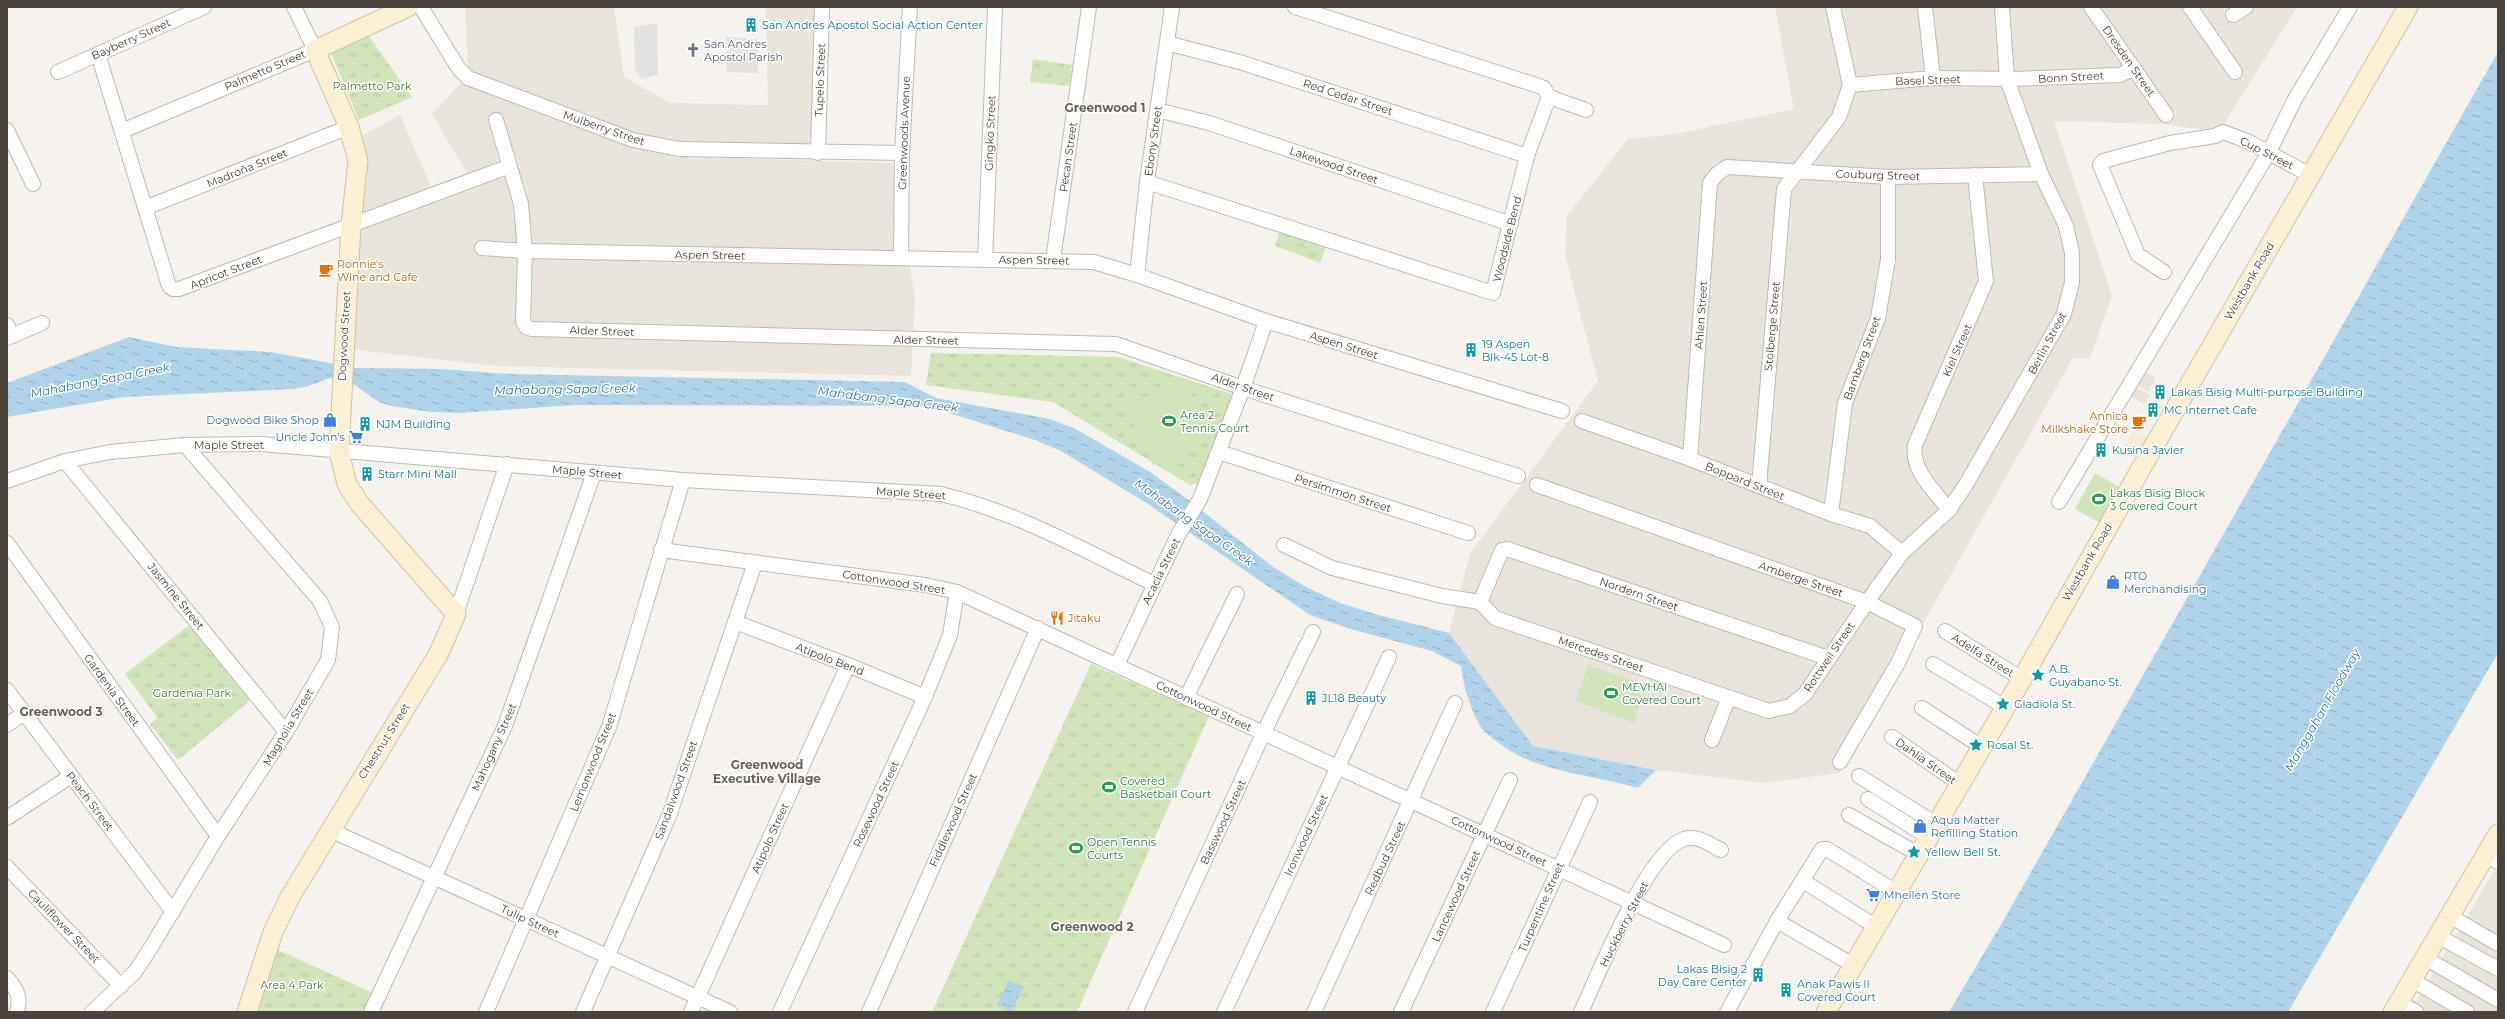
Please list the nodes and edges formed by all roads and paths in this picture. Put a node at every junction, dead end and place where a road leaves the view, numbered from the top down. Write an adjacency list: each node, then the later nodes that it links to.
1 (204, 7): 22 (street, Bayberry Street)
2 (294, 7): 21 (street, Dogwood Street)
3 (408, 7): 21 (street, Palmetto Street)
4 (421, 7): 37 (street, Mulberry Street)
5 (822, 7): 37 (street, Tupelo Street)
6 (910, 7): 38 (street, Greenwoods Avenue)
7 (995, 7): 56 (street, Gingko Street)
8 (1089, 7): 57 (street, Pecan Street)
9 (1172, 7): 20 (street, Ebony Street)
10 (1295, 7): 29 (street)
11 (1833, 7): 28 (street)
12 (1925, 7): 26 (street)
13 (2002, 7): 27 (street, Berlin Street)
14 (2092, 7): 23 (street, Dresden Street)
15 (2190, 7): 25 (street)
16 (2246, 7): 19 (street)
17 (2350, 7): 39 (street)
18 (2408, 7): 46 (street, Westbank Road)
19 (2234, 15)
20 (1167, 43): 30 (street, Ebony Street); 40 (street, Red Cedar Street)
21 (315, 50): 34 (street, Dogwood Street); 36 (street, Palmetto Street)
22 (98, 54): 24 (street, Bayberry Street); 36 (street, Apricot Street)
23 (2134, 68): 27 (street, Bonn Street); 32 (street, Dresden Street)
24 (58, 72)
25 (2235, 72)
26 (1933, 78): 27 (street, Basel Street); 28 (street, Basel Street)
27 (2007, 79): 44 (street, Berlin Street)
28 (1850, 85): 42 (street, Stolberge Street)
29 (1548, 97): 31 (street); 40 (street, Woodside Bend)
30 (1157, 110): 48 (street, Ebony Street); 52 (street, Lakewood Street)
31 (1586, 110)
32 (2166, 115)
33 (496, 120): 41 (street, Alder Street)
34 (349, 127): 50 (street, Madroña Street); 51 (street, Dogwood Street)
35 (7, 130): 49 (street)
36 (122, 131): 50 (street, Apricot Street)
37 (818, 153): 38 (street, Mulberry Street)
38 (902, 153): 55 (street, Greenwoods Avenue)
39 (2268, 154): 46 (street, Cup Street); 58 (street, Cup Street); 78 (street)
40 (1527, 156): 52 (street, Woodside Bend)
41 (510, 166): 51 (street, Apricot Street); 54 (street, Alder Street)
42 (1797, 171): 43 (street, Couburg Street); 47 (street, Couburg Street); 77 (street, Stolberge Street)
43 (1717, 174): 69 (street, Ahlen Street)
44 (2041, 174): 45 (street, Couburg Street); 79 (street, Berlin Street)
45 (1974, 175): 47 (street, Couburg Street); 79 (street, Kiel Street)
46 (2310, 175): 102 (street, Westbank Road)
47 (1888, 177): 80 (street, Bamberg Street)
48 (1147, 182): 52 (street, Woodside Bend); 59 (street, Ebony Street)
49 (33, 184)
50 (146, 208): 51 (street, Apricot Street)
51 (351, 224): 67 (street, Dogwood Street)
52 (1510, 224)
53 (482, 248): 54 (street, Aspen Street)
54 (525, 251): 55 (street, Aspen Street); 63 (street, Alder Street)
55 (901, 258): 56 (street, Aspen Street)
56 (985, 260): 57 (street, Aspen Street)
57 (1054, 260): 59 (street, Aspen Street)
58 (2164, 272)
59 (1137, 275): 60 (street, Aspen Street)
60 (1266, 321): 63 (street, Acacia Street); 64 (street, Aspen Street)
61 (42, 323): 62 (street)
62 (9, 333)
63 (1243, 388): 68 (street, Acacia Street); 73 (street, Alder Street)
64 (1562, 411)
65 (1582, 420): 69 (street, Boppard Street)
66 (184, 445): 67 (street, Maple Street); 70 (street, Maple Street); 112 (street, Magnolia Street)
67 (339, 452): 71 (street, Maple Street); 92 (street, Dogwood Street)
68 (1219, 452): 81 (street, Persimmon Street); 87 (street, Acacia Street)
69 (1690, 459): 77 (street, Boppard Street)
70 (65, 461): 75 (street, Maple Street); 112 (street, Jasmine Street)
71 (507, 464): 72 (street, Maple Street); 92 (street, Chestnut Street)
72 (594, 473): 74 (street, Maple Street); 138 (street, Mahogany Street)
73 (1518, 476)
74 (683, 480): 84 (street, Lemonwood Street); 87 (street, Maple Street)
75 (7, 481)
76 (1537, 485): 91 (street, Amberge Street)
77 (1759, 486): 80 (street, Boppard Street)
78 (2059, 502)
79 (1949, 510): 85 (street, Berlin Street)
80 (1831, 514): 85 (street, Boppard Street)
81 (1468, 533)
82 (7, 543): 132 (street, Gardenia Street)
83 (1284, 545): 90 (street)
84 (661, 550): 86 (street, Cottonwood Street); 144 (street, Lemonwood Street)
85 (1902, 553): 91 (street, Rottweil Street)
86 (755, 563): 88 (street, Cottonwood Street); 93 (street, Sandalwood Street)
87 (1154, 584): 101 (street, Acacia Street)
88 (957, 592): 94 (street, Cottonwood Street); 104 (street, Rosewood Street)
89 (1238, 594): 106 (street)
90 (1480, 602): 98 (street, Nordern Street); 105 (street, Mercedes Street)
91 (1867, 602): 98 (street, Rottweil Street); 117 (street, Amberge Street)
92 (456, 614): 128 (street, Chestnut Street)
93 (735, 622): 100 (street, Atipolo Bend); 150 (street, Sandalwood Street)
94 (1038, 628): 101 (street, Cottonwood Street); 169 (street, Fiddlewood Street)
95 (1313, 632): 113 (street, Basswood Street)
96 (1945, 632): 102 (street, Adelfa Street)
97 (1389, 657): 118 (street, Ironwood Street)
98 (1828, 658): 105 (street, Rottweil Street)
99 (1933, 664): 108 (street)
100 (848, 665): 104 (street, Atipolo Bend); 157 (street, Atipolo Street)
101 (1117, 666): 106 (street, Cottonwood Street)
102 (2022, 679): 108 (street, Westbank Road)
103 (7, 690): 110 (street, Peach Street)
104 (925, 697): 168 (street, Rosewood Street)
105 (1729, 697): 115 (street)
106 (1186, 698): 113 (street, Cottonwood Street)
107 (1455, 703): 124 (street, Redbud Street)
108 (2005, 707): 116 (street, Westbank Road)
109 (1922, 708): 116 (street)
110 (24, 713): 111 (street); 119 (street, Peach Street)
111 (7, 724)
112 (286, 732): 132 (street, Magnolia Street)
113 (1263, 734): 118 (street, Cottonwood Street); 170 (street, Basswood Street)
114 (1892, 737): 122 (street, Dahlia Street)
115 (1712, 740)
116 (1982, 747): 122 (street, Westbank Road)
117 (1840, 762)
118 (1338, 767): 124 (street, Cottonwood Street); 171 (street, Ironwood Street)
119 (71, 776): 127 (street); 142 (street, Peach Street)
120 (1859, 776): 129 (street)
121 (1510, 780): 130 (street, Lancewood Street)
122 (1960, 784): 129 (street, Westbank Road)
123 (1868, 799): 129 (street)
124 (1411, 801): 130 (street, Cottonwood Street); 172 (street, Redbud Street)
125 (1590, 802): 137 (street, Turpentine Street)
126 (1849, 814): 134 (street)
127 (7, 818)
128 (330, 830): 138 (street, Tulip Street); 162 (street, Chestnut Street)
129 (1932, 831): 134 (street, Westbank Road)
130 (1485, 834): 137 (street, Cottonwood Street); 173 (street, Lancewood Street)
131 (2498, 834): 135 (street)
132 (218, 836): 142 (street, Magnolia Street)
133 (1721, 850): 141 (street, Huckberry Street)
134 (1918, 854): 140 (street, Westbank Road)
135 (2492, 858): 143 (street)
136 (7, 867): 156 (street, Cauliflower Street)
137 (1558, 868): 141 (street, Cottonwood Street); 174 (street, Turpentine Street)
138 (433, 876): 144 (street, Tulip Street); 163 (street, Mahogany Street)
139 (1803, 881): 140 (street); 145 (street); 146 (street)
140 (1896, 892): 146 (street, Westbank Road)
141 (1632, 902): 149 (street, Cottonwood Street); 175 (street, Huckberry Street)
142 (173, 912): 156 (street, Magnolia Street)
143 (2450, 916): 147 (street); 148 (street)
144 (525, 919): 150 (street, Tulip Street); 164 (street, Lemonwood Street)
145 (1777, 921): 152 (street); 176 (street)
146 (1875, 926): 152 (street, Westbank Road)
147 (2438, 936): 151 (street); 153 (street)
148 (2498, 944)
149 (1724, 945)
150 (608, 956): 157 (street, Tulip Street); 165 (street, Sandalwood Street)
151 (2425, 958): 155 (street); 158 (street)
152 (1853, 965): 177 (street, Westbank Road)
153 (2498, 969)
154 (7, 978): 160 (street)
155 (2412, 980): 159 (street); 179 (street)
156 (121, 986): 161 (street, Magnolia Street)
157 (698, 997): 166 (street, Atipolo Street); 167 (street, Tulip Street)
158 (2498, 1000)
159 (2396, 1007): 178 (street)
160 (17, 1012)
161 (92, 1012)
162 (247, 1012)
163 (371, 1012)
164 (486, 1012)
165 (583, 1012)
166 (691, 1012)
167 (730, 1012)
168 (780, 1012)
169 (869, 1012)
170 (1135, 1012)
171 (1224, 1012)
172 (1314, 1012)
173 (1401, 1012)
174 (1492, 1012)
175 (1581, 1012)
176 (1727, 1012)
177 (1826, 1012)
178 (2416, 1012)
179 (2467, 1012)

